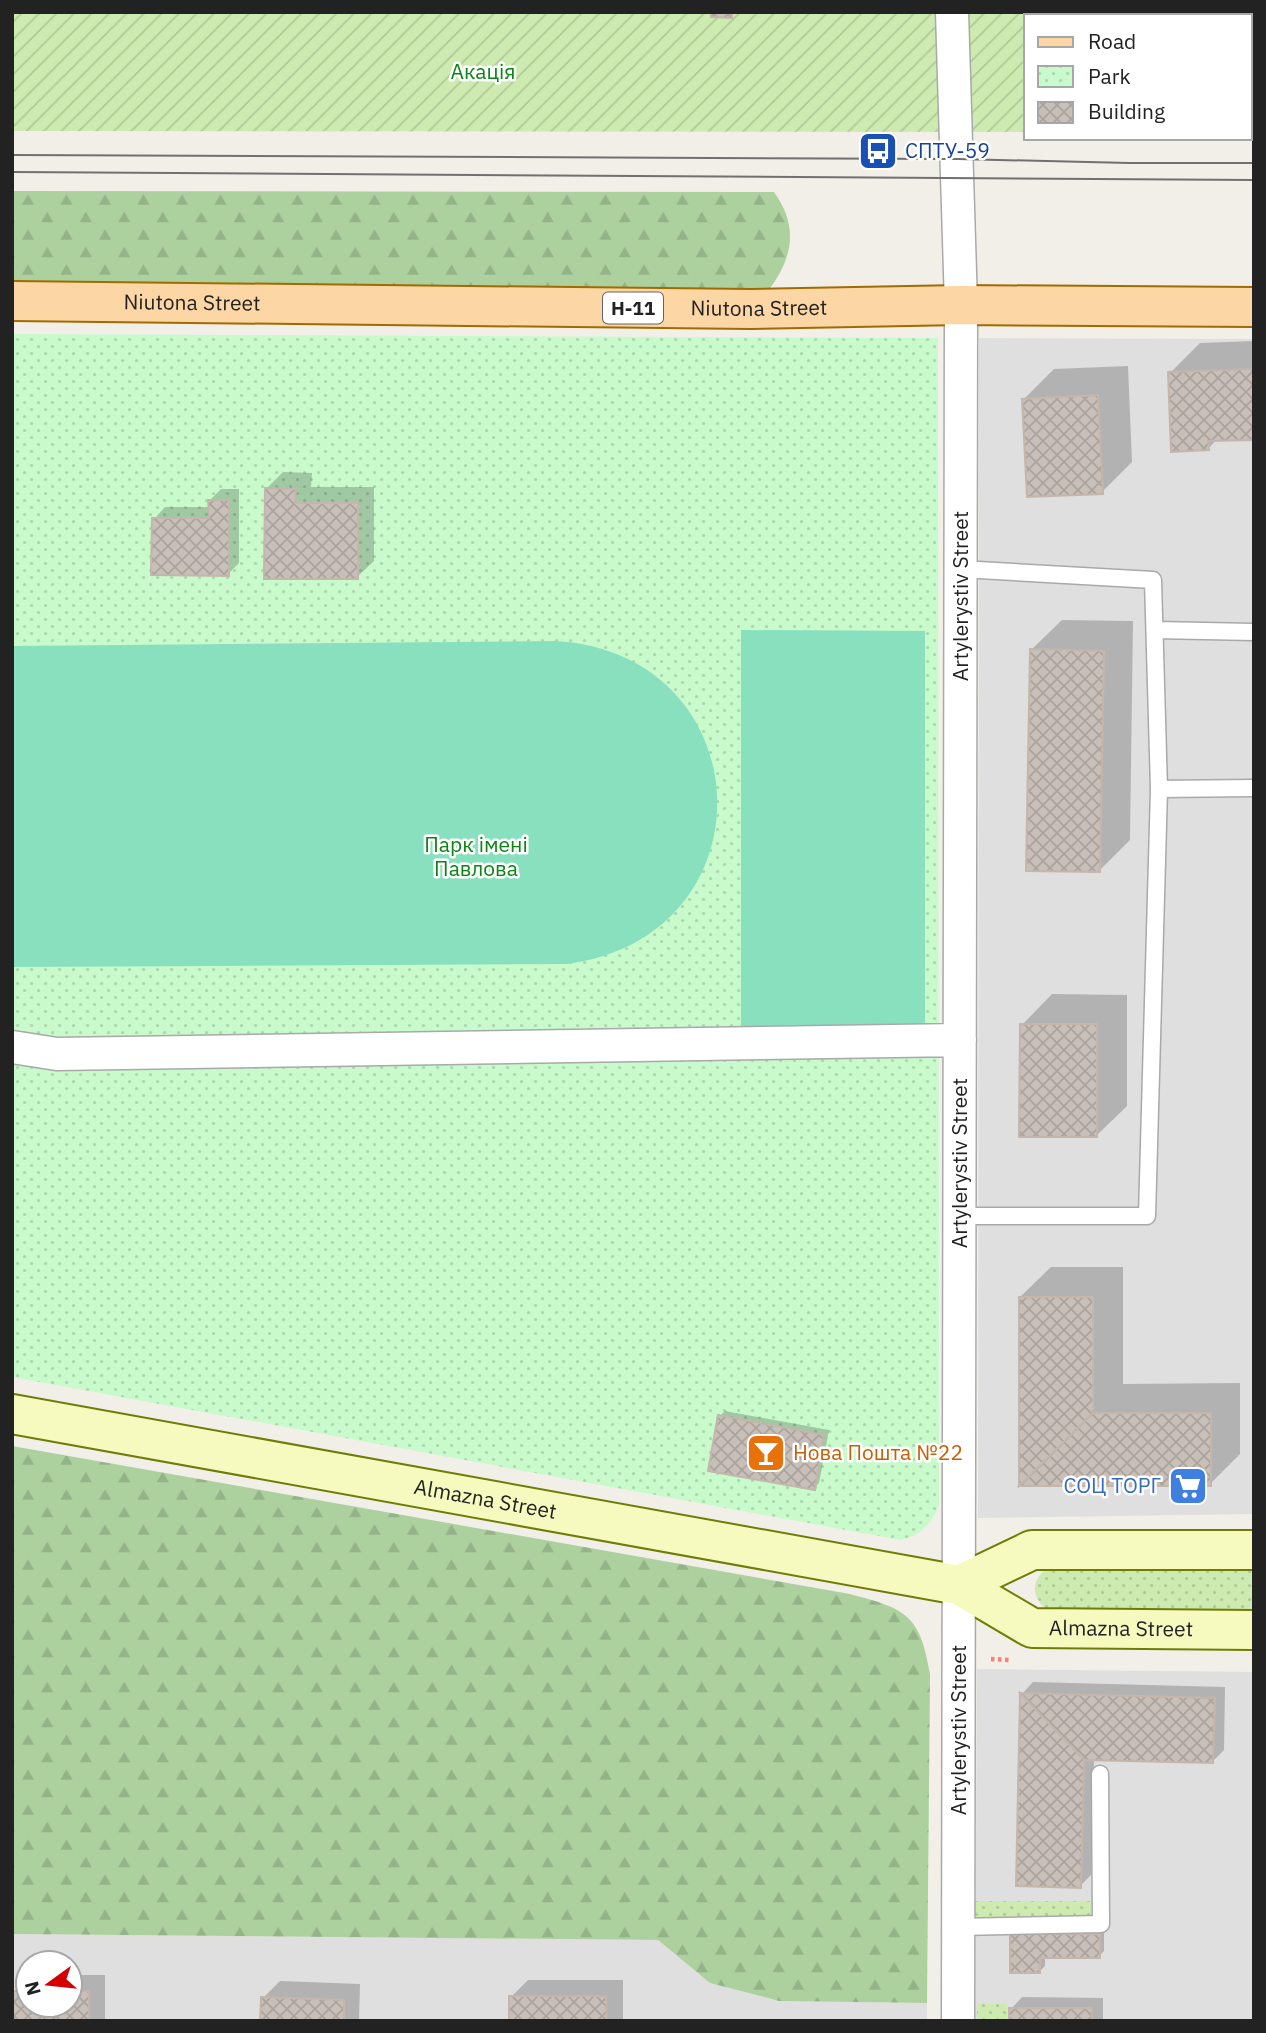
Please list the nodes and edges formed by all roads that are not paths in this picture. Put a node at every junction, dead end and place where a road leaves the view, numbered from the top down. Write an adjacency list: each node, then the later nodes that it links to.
1 (952, 12): 3 (street, Artylerystiv Street)
2 (12, 302): 3 (main road, Niutona Street / Н-11)
3 (961, 305): 4 (main road, Niutona Street / Н-11); 5 (street, Artylerystiv Street)
4 (1254, 307)
5 (961, 569): 6 (lane); 10 (street, Artylerystiv Street)
6 (1155, 630): 7 (lane); 9 (lane)
7 (1254, 632)
8 (1254, 788): 9 (lane)
9 (1159, 789): 12 (lane)
10 (960, 1041): 11 (street); 12 (street, Artylerystiv Street)
11 (12, 1047)
12 (960, 1216): 15 (street, Artylerystiv Street)
13 (12, 1414): 15 (street, Almazna Street)
14 (1254, 1550): 15 (street)
15 (959, 1585): 16 (street, Almazna Street); 18 (street, Artylerystiv Street)
16 (1254, 1630)
17 (1100, 1774): 18 (lane)
18 (958, 1927): 19 (street, Artylerystiv Street)
19 (958, 2021)

